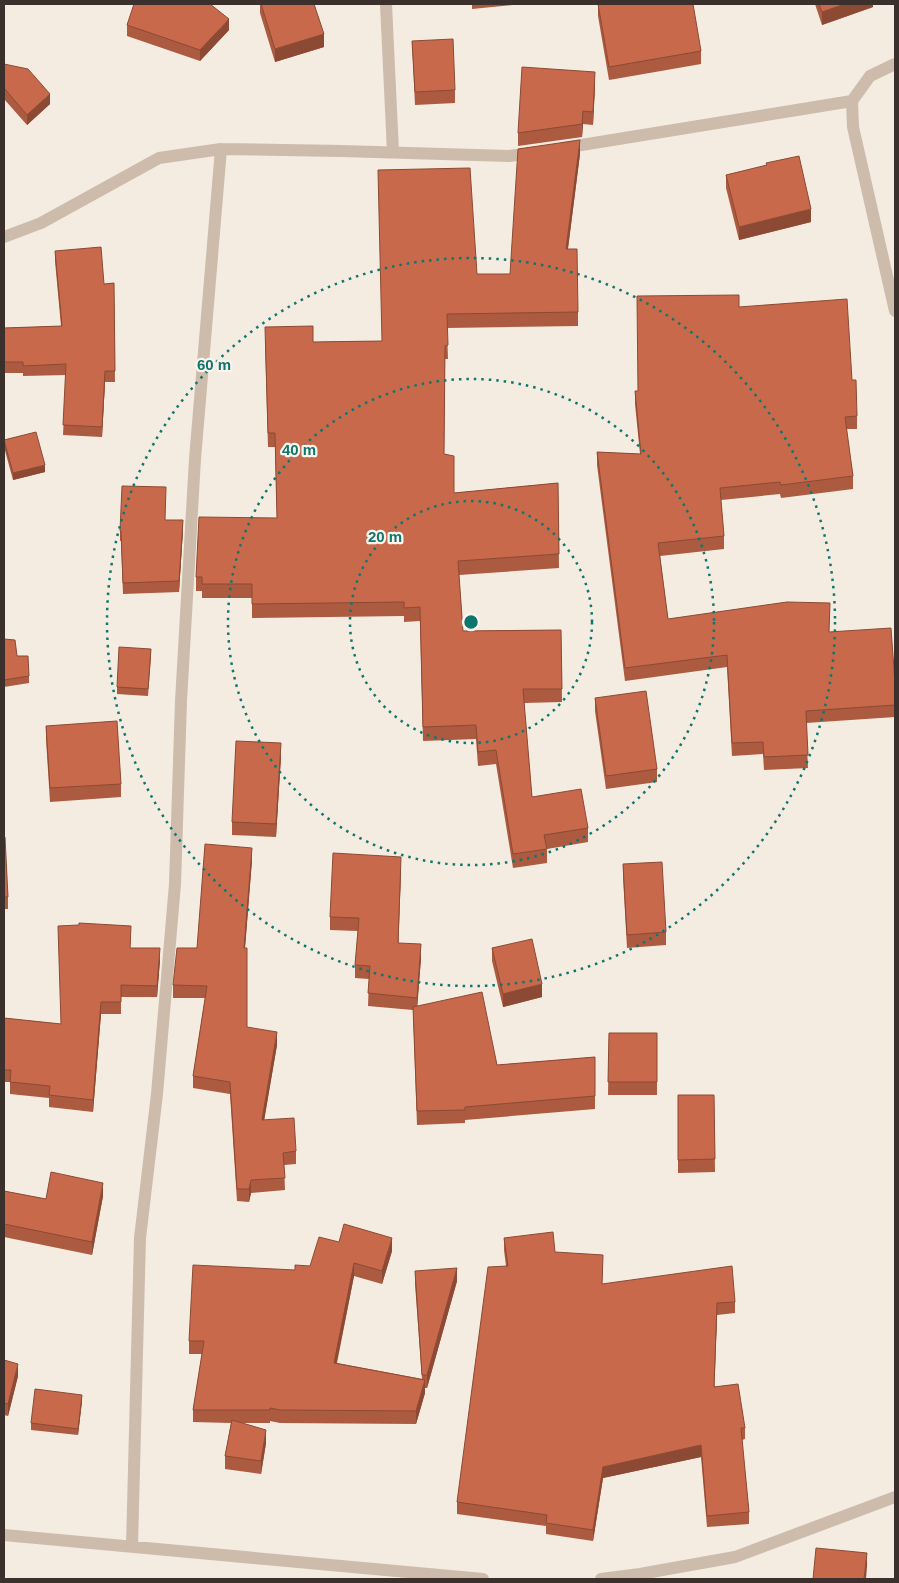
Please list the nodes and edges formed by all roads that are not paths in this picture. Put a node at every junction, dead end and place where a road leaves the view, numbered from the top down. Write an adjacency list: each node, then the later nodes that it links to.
1 (386, 4): 5 (street)
2 (895, 64): 3 (street)
3 (852, 101): 5 (street); 7 (street)
4 (221, 149): 5 (street); 6 (street); 10 (street)
5 (393, 152)
6 (4, 237)
7 (895, 311)
8 (895, 1497): 11 (street)
9 (4, 1535): 10 (street)
10 (132, 1546): 12 (street)
11 (644, 1577): 13 (street)
12 (483, 1579)
13 (601, 1579)

